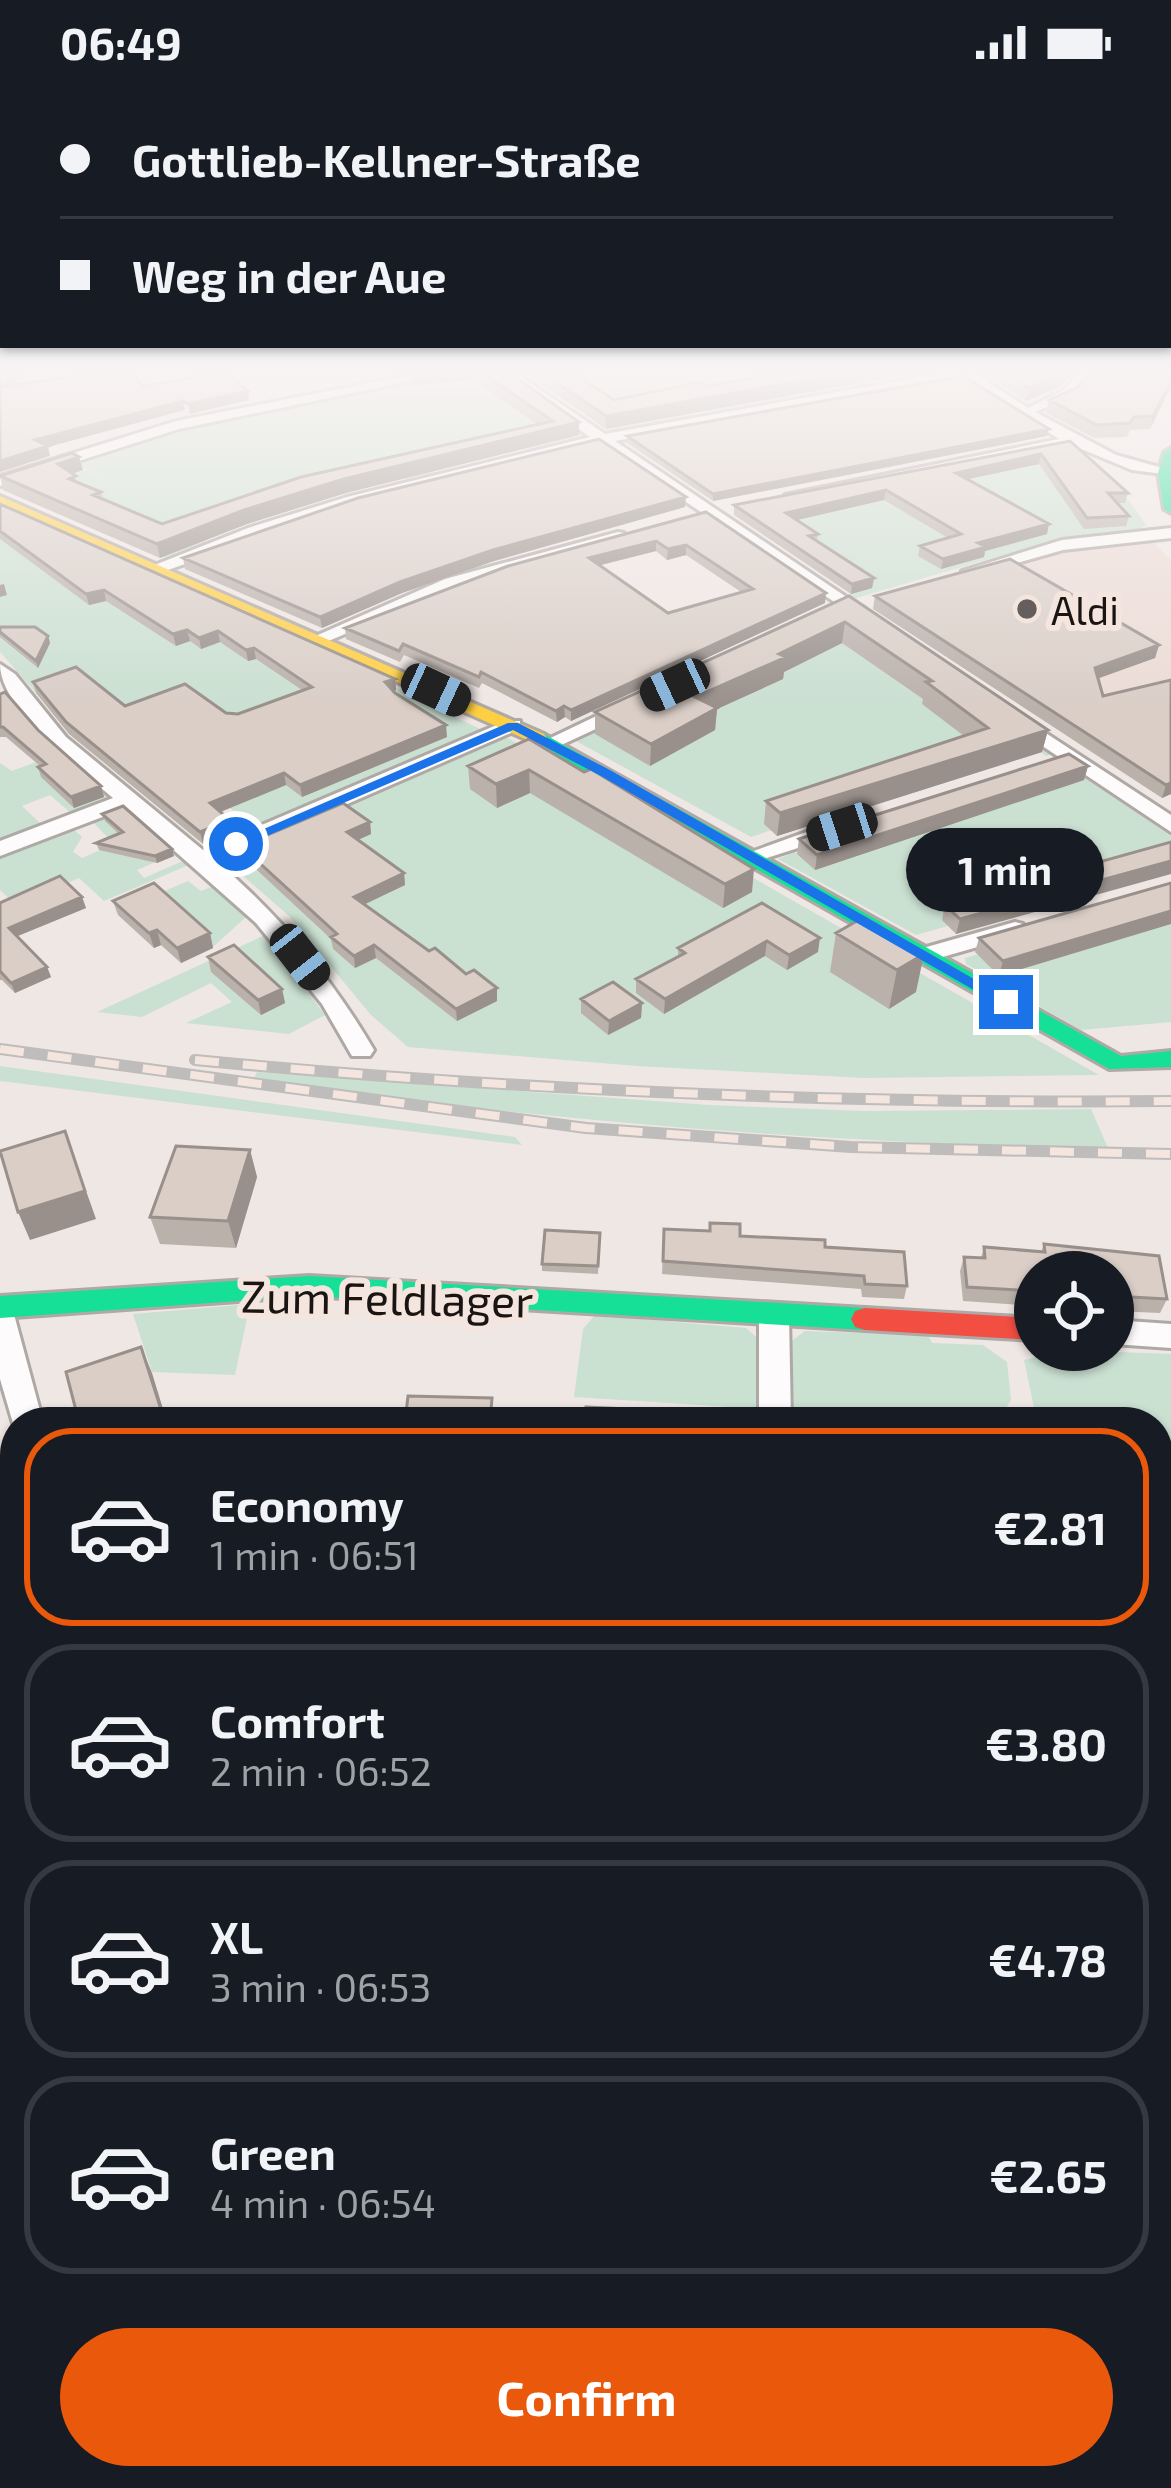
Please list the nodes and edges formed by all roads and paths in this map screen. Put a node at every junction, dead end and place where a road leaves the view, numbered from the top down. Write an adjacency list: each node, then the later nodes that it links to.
1 (413, 484): 11 (street)
2 (668, 484): 7 (street)
3 (853, 484): 5 (street)
4 (0, 500): 11 (street)
5 (774, 500)
6 (732, 509): 7 (street)
7 (712, 514): 8 (street); 13 (street)
8 (690, 519)
9 (647, 530): 16 (street)
10 (1171, 533): 12 (street)
11 (156, 568): 16 (street)
12 (950, 577)
13 (858, 603): 14 (street); 15 (street)
14 (814, 617)
15 (885, 630)
16 (320, 638): 20 (street)
17 (0, 670): 24 (street)
18 (654, 694): 21 (street)
19 (995, 705): 22 (street)
20 (513, 725): 21 (street); 29 (street)
21 (550, 742): 28 (street)
22 (1069, 755): 23 (street); 26 (street)
23 (1046, 762)
24 (130, 799): 27 (street); 29 (street)
25 (865, 820): 28 (street)
26 (1171, 825)
27 (0, 849)
28 (752, 856): 31 (street)
29 (204, 858): 32 (street)
30 (1050, 919): 31 (street)
31 (925, 955): 33 (street)
32 (361, 1050)
33 (1171, 1059)
34 (0, 1307): 35 (street, Zum Feldlager)
35 (774, 1315): 37 (street, Zum Feldlager); 41 (street)
36 (0, 1318): 40 (street)
37 (1014, 1328)
38 (1134, 1334): 39 (street)
39 (1171, 1336)
40 (23, 1407)
41 (776, 1407)

